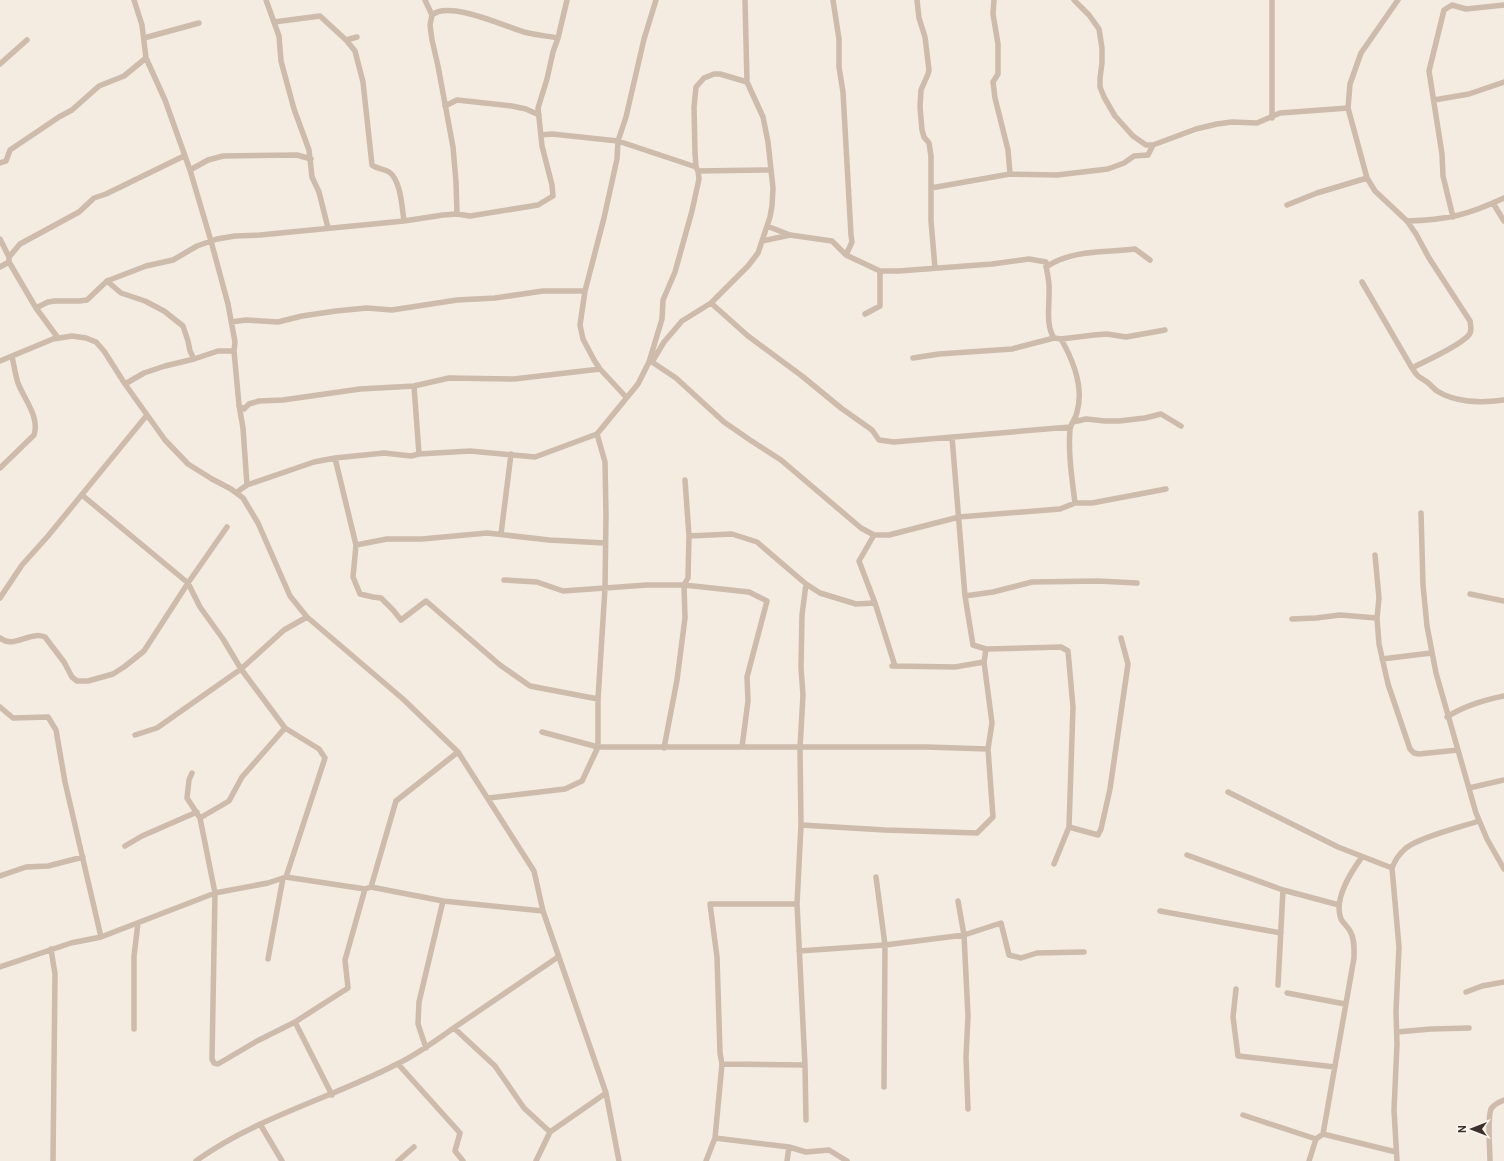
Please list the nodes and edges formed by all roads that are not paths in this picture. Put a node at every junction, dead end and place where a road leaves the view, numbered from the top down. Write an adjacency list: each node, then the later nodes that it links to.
1 (134, 0): 18 (street)
2 (266, 0): 15 (street)
3 (425, 0): 14 (street)
4 (567, 0): 19 (street)
5 (656, 0): 32 (street)
6 (744, 0): 24 (street)
7 (833, 0): 61 (street)
8 (917, 0): 46 (street)
9 (994, 0): 44 (street)
10 (1074, 0): 33 (street)
11 (1272, 0): 30 (street)
12 (1398, 0): 28 (street)
13 (1504, 5): 26 (street)
14 (432, 15): 19 (street); 27 (street)
15 (274, 22): 21 (street); 35 (street)
16 (199, 23): 18 (street)
17 (357, 37): 21 (street)
18 (144, 38): 22 (street)
19 (558, 38): 29 (street)
20 (27, 40): 23 (street)
21 (346, 40): 52 (street)
22 (146, 58): 37 (street); 40 (street)
23 (0, 64)
24 (747, 82): 41 (street); 43 (street)
25 (1504, 82): 26 (street)
26 (1434, 100): 51 (street)
27 (445, 106): 29 (street); 50 (street)
28 (1348, 108): 30 (street); 45 (street)
29 (539, 115): 31 (street)
30 (1272, 118): 34 (street)
31 (541, 135): 32 (street); 50 (street)
32 (618, 140): 41 (street); 70 (street)
33 (1146, 145): 34 (street); 36 (street)
34 (1153, 145): 36 (street)
35 (308, 150): 38 (street); 39 (street)
36 (1148, 155): 44 (street)
37 (184, 156): 42 (street); 62 (street)
38 (296, 156): 39 (street); 42 (street)
39 (310, 159): 56 (street)
40 (0, 163)
41 (697, 169): 43 (street); 83 (street)
42 (190, 170): 59 (street)
43 (771, 170): 55 (street)
44 (1010, 174): 46 (street)
45 (1367, 178): 49 (street); 53 (street)
46 (931, 188): 65 (street)
47 (1504, 198): 48 (street)
48 (1493, 203): 51 (street); 54 (street)
49 (1288, 205)
50 (457, 214): 52 (street)
51 (1453, 217): 53 (street)
52 (404, 221): 56 (street)
53 (1407, 221): 84 (street)
54 (1504, 221)
55 (767, 226): 57 (street); 60 (street)
56 (328, 228): 59 (street)
57 (790, 234): 60 (street); 61 (street)
58 (0, 239): 62 (street)
59 (211, 241): 68 (street); 74 (street)
60 (762, 241): 71 (street)
61 (846, 256): 67 (street)
62 (9, 260): 64 (street); 72 (street)
63 (1150, 260): 66 (street)
64 (0, 267)
65 (935, 268): 66 (street); 67 (street)
66 (1046, 268): 77 (street)
67 (880, 270): 73 (street)
68 (107, 281): 72 (street); 81 (street)
69 (1362, 282): 84 (street)
70 (585, 291): 74 (street); 85 (street)
71 (711, 303): 83 (street); 97 (street)
72 (36, 308): 76 (street)
73 (865, 314)
74 (231, 322): 78 (street)
75 (1165, 330): 77 (street)
76 (58, 338): 79 (street); 86 (street)
77 (1058, 339): 80 (street); 91 (street)
78 (234, 351): 81 (street); 90 (street)
79 (12, 356): 82 (street); 101 (street)
80 (913, 358)
81 (194, 359): 86 (street)
82 (0, 361)
83 (650, 362): 88 (street); 112 (street)
84 (1412, 368): 89 (street)
85 (600, 369): 87 (street); 88 (street)
86 (125, 384): 92 (street)
87 (414, 386): 90 (street); 98 (street)
88 (626, 397): 96 (street)
89 (1504, 400)
90 (239, 406): 103 (street)
91 (1077, 413): 93 (street); 94 (street)
92 (147, 415): 105 (street); 106 (street)
93 (1086, 419): 94 (street); 95 (street)
94 (1071, 425): 97 (street); 107 (street)
95 (1181, 426)
96 (597, 434): 99 (street); 114 (street)
97 (952, 437): 109 (street)
98 (419, 454): 99 (street); 100 (street)
99 (511, 454): 111 (street)
100 (335, 458): 103 (street); 115 (street)
101 (0, 468)
102 (685, 480): 113 (street)
103 (247, 485): 105 (street)
104 (1166, 489): 107 (street)
105 (237, 492): 128 (street)
106 (82, 495): 118 (street); 125 (street)
107 (1075, 503): 109 (street)
108 (1421, 513): 134 (street)
109 (959, 517): 112 (street); 124 (street)
110 (227, 527): 118 (street)
111 (501, 534): 114 (street); 115 (street)
112 (874, 535): 127 (street)
113 (689, 536): 120 (street); 121 (street)
114 (605, 543): 122 (street)
115 (356, 545): 139 (street)
116 (1375, 555): 129 (street)
117 (504, 580): 122 (street)
118 (188, 583): 131 (street); 137 (street)
119 (1137, 583): 124 (street)
120 (806, 584): 127 (street); 148 (street)
121 (684, 585): 122 (street); 146 (street); 147 (street)
122 (605, 588): 139 (street)
123 (1470, 594): 126 (street)
124 (965, 596): 133 (street)
125 (0, 598)
126 (1504, 601)
127 (875, 603): 136 (street)
128 (307, 617): 137 (street); 151 (street)
129 (1377, 618): 130 (street); 135 (street)
130 (1292, 620)
131 (0, 638)
132 (1121, 638): 160 (street)
133 (986, 649): 136 (street); 160 (street)
134 (1431, 652): 135 (street); 141 (street)
135 (1382, 659): 150 (street)
136 (984, 662): 149 (street)
137 (242, 669): 142 (street); 144 (street)
138 (1504, 696): 141 (street)
139 (598, 699): 145 (street)
140 (0, 707): 163 (street)
141 (1447, 717): 150 (street)
142 (285, 728): 157 (street); 170 (street)
143 (542, 732): 145 (street)
144 (135, 735)
145 (598, 747): 147 (street); 156 (street)
146 (742, 747): 147 (street); 148 (street)
147 (664, 748)
148 (800, 748): 149 (street); 159 (street)
149 (988, 749): 159 (street)
150 (1458, 750): 154 (street)
151 (458, 752): 156 (street); 171 (street)
152 (192, 773): 157 (street)
153 (1504, 780): 154 (street)
154 (1469, 788): 158 (street)
155 (1228, 792): 164 (street)
156 (488, 798): 178 (street)
157 (199, 815): 161 (street); 173 (street)
158 (1479, 821): 166 (street); 167 (street)
159 (801, 825): 176 (street)
160 (1068, 827): 165 (street)
161 (125, 846)
162 (1187, 855): 172 (street)
163 (83, 857): 168 (street); 183 (street)
164 (1362, 857): 166 (street); 177 (street)
165 (1054, 864)
166 (1392, 868): 201 (street)
167 (1504, 869)
168 (0, 876)
169 (876, 877): 184 (street)
170 (284, 878): 171 (street); 173 (street); 189 (street)
171 (368, 888): 174 (street); 197 (street)
172 (1283, 890): 177 (street); 181 (street)
173 (215, 893): 180 (street); 197 (street)
174 (443, 901): 178 (street); 202 (street)
175 (958, 901): 182 (street)
176 (797, 904): 186 (street); 204 (street)
177 (1339, 905): 196 (street)
178 (543, 911): 188 (street)
179 (1160, 911): 181 (street)
180 (138, 923): 183 (street); 200 (street)
181 (1281, 933): 192 (street)
182 (964, 935): 184 (street); 187 (street); 211 (street)
183 (101, 937): 185 (street)
184 (885, 946): 186 (street); 207 (street)
185 (52, 950): 190 (street); 222 (street)
186 (799, 952): 205 (street)
187 (1084, 952)
188 (558, 957): 198 (street); 208 (street)
189 (268, 959)
190 (0, 966)
191 (1504, 982): 195 (street)
192 (1278, 985)
193 (1236, 989): 206 (street)
194 (1287, 992): 196 (street)
195 (1466, 992)
196 (1346, 1004): 206 (street)
197 (295, 1022): 209 (street)
198 (454, 1028): 202 (street); 215 (street)
199 (1469, 1028): 201 (street)
200 (134, 1029)
201 (1397, 1032): 221 (street)
202 (426, 1048): 203 (street)
203 (398, 1064): 209 (street); 226 (street)
204 (722, 1064): 205 (street); 217 (street)
205 (805, 1065): 213 (street)
206 (1335, 1067): 216 (street)
207 (884, 1087)
208 (606, 1094): 215 (street); 228 (street)
209 (332, 1095): 214 (street)
210 (1504, 1100): 234 (street)
211 (968, 1109)
212 (1243, 1115): 218 (street)
213 (806, 1120)
214 (260, 1124): 223 (street); 224 (street)
215 (550, 1132): 227 (street)
216 (1323, 1134): 218 (street); 221 (street)
217 (715, 1138): 220 (street); 229 (street)
218 (1316, 1140): 232 (street)
219 (414, 1147): 225 (street)
220 (789, 1147): 230 (street); 231 (street)
221 (1396, 1152): 233 (street)
222 (53, 1161)
223 (196, 1161)
224 (282, 1161)
225 (398, 1161)
226 (463, 1161)
227 (536, 1161)
228 (619, 1161)
229 (706, 1161)
230 (787, 1161)
231 (847, 1161)
232 (1309, 1161)
233 (1397, 1161)
234 (1490, 1161)

